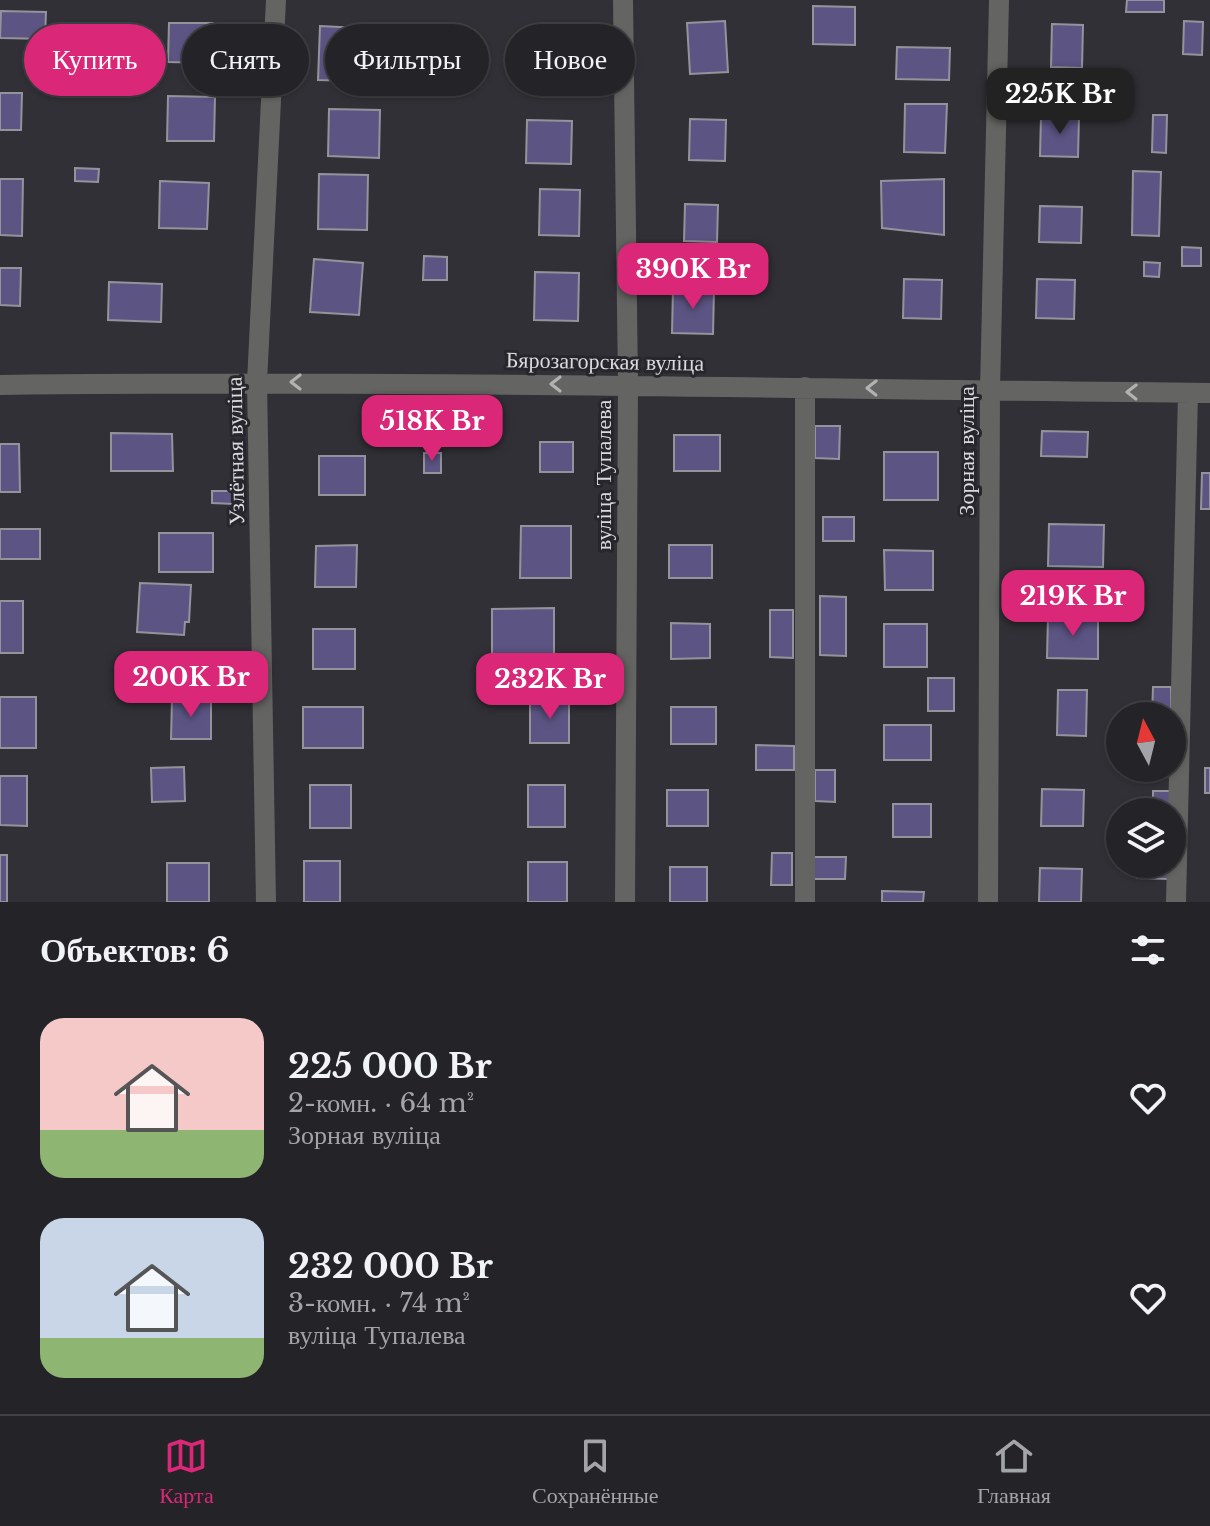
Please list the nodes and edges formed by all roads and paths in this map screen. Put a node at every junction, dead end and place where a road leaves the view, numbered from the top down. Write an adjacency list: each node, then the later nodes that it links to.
1 (276, 0): 4 (street, Узлётная вуліца)
2 (623, 0): 5 (street, вуліца Тупалева)
3 (999, 0): 8 (street, Зорная вуліца)
4 (257, 382): 5 (street, Бярозагорская вуліца, one-way to 4); 6 (street, Бярозагорская вуліца); 11 (street, Узлётная вуліца)
5 (628, 384): 7 (street, Бярозагорская вуліца); 12 (street, вуліца Тупалева)
6 (0, 385)
7 (805, 387): 8 (street, Бярозагорская вуліца, one-way to 7); 13 (street)
8 (990, 390): 9 (street, Бярозагорская вуліца, one-way to 8); 14 (street, Зорная вуліца)
9 (1188, 393): 10 (street, Бярозагорская вуліца); 15 (street)
10 (1210, 393)
11 (266, 902)
12 (625, 902)
13 (805, 902)
14 (988, 902)
15 (1176, 902)

